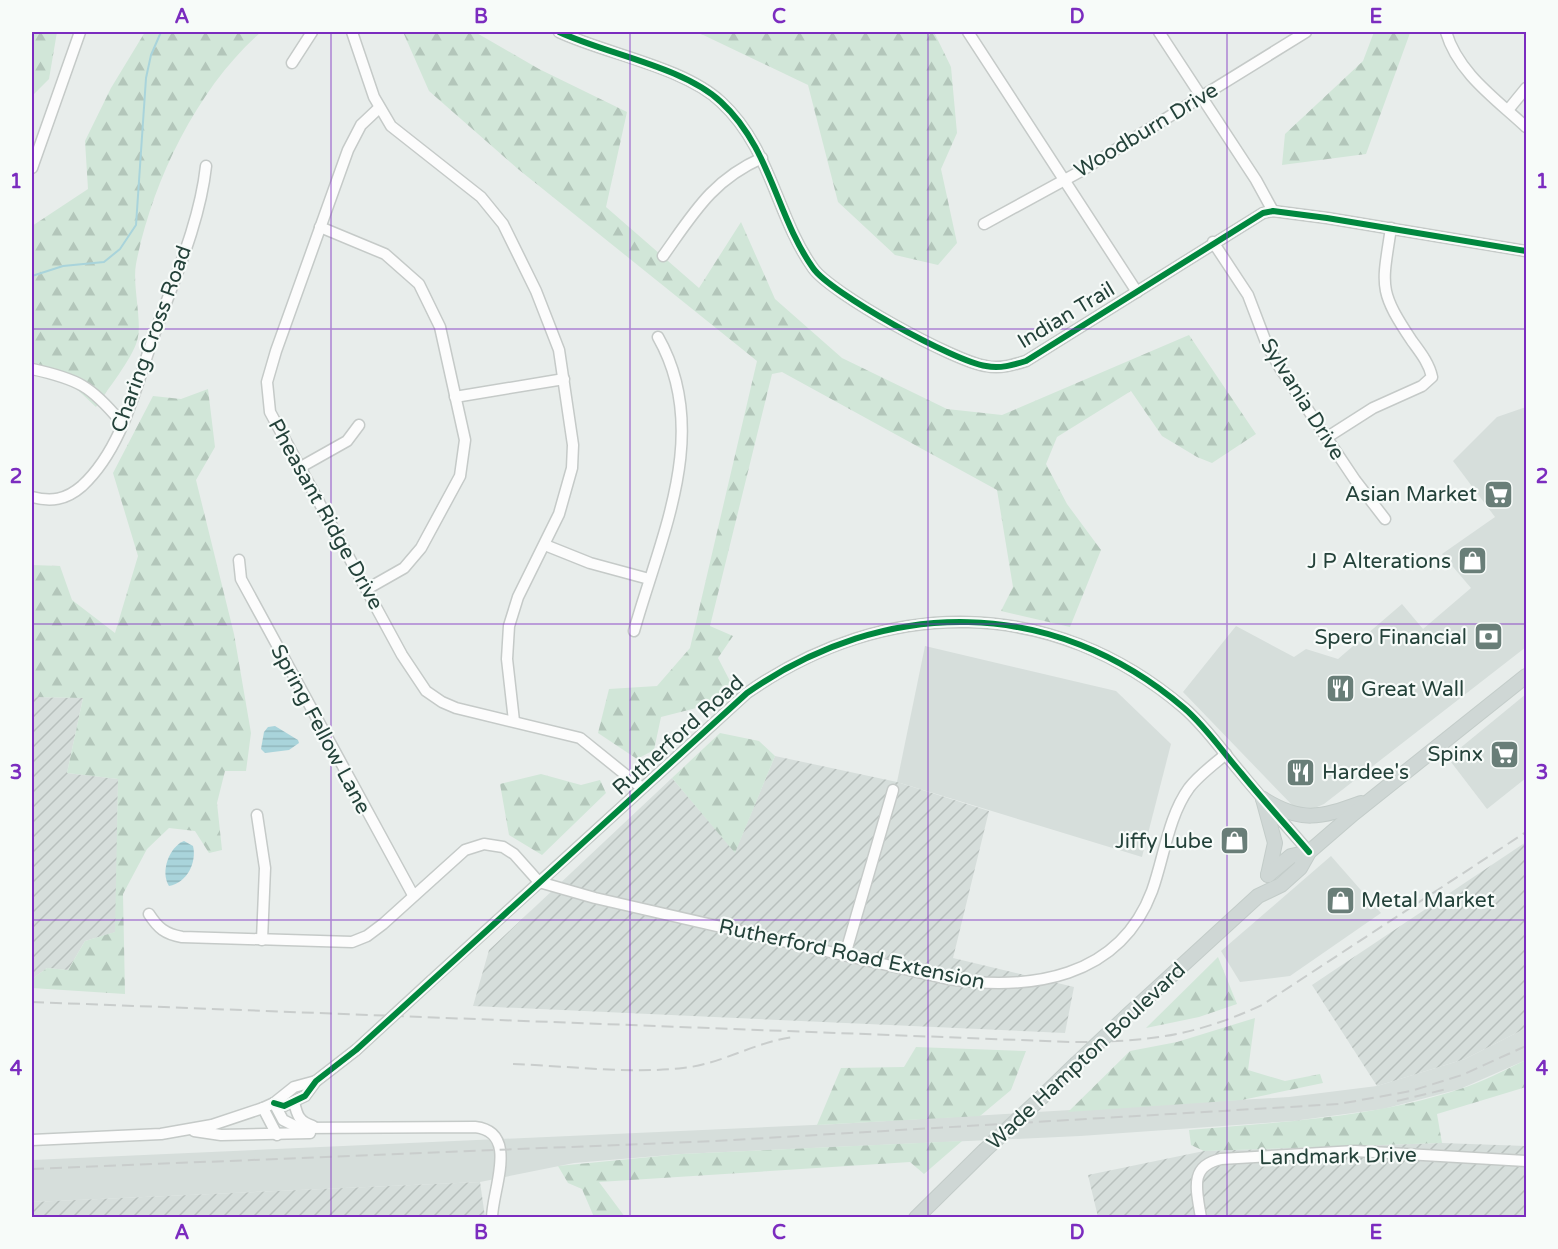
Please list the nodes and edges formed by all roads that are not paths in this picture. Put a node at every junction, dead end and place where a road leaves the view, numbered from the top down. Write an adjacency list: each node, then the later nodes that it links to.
1 (80, 32): 17 (street)
2 (312, 32): 9 (street)
3 (352, 32): 12 (street)
4 (559, 32): 15 (street, Indian Trail)
5 (968, 32): 18 (street)
6 (1159, 32): 11 (street)
7 (1306, 32): 11 (street, Woodburn Drive)
8 (1446, 32): 13 (street)
9 (292, 63)
10 (1527, 88): 13 (street)
11 (1202, 97): 18 (street, Woodburn Drive); 19 (street)
12 (379, 108): 21 (street, Pheasant Ridge Drive); 29 (street)
13 (1508, 110): 14 (street)
14 (1527, 127)
15 (762, 158): 25 (street); 26 (street, Indian Trail)
16 (206, 166): 31 (street, Charing Cross Road)
17 (33, 168)
18 (1063, 179): 20 (street, Woodburn Drive); 26 (street)
19 (1273, 211): 22 (street, Indian Trail); 23 (street, Indian Trail)
20 (984, 224)
21 (321, 227): 30 (street); 34 (street, Pheasant Ridge Drive)
22 (1391, 228): 24 (street, Indian Trail); 33 (street)
23 (1213, 242): 26 (street, Indian Trail); 33 (street, Sylvania Drive)
24 (1527, 251)
25 (663, 255)
26 (1137, 292)
27 (658, 337): 39 (street)
28 (32, 369): 31 (street)
29 (564, 379): 30 (street); 37 (street)
30 (455, 397): 40 (street)
31 (122, 422): 35 (street, Charing Cross Road)
32 (359, 425): 34 (street)
33 (1326, 438): 36 (street, Sylvania Drive)
34 (299, 468): 40 (street, Pheasant Ridge Drive)
35 (32, 497)
36 (1384, 519)
37 (545, 545): 39 (street); 43 (street)
38 (239, 560): 53 (street, Spring Fellow Lane)
39 (649, 579): 41 (street)
40 (367, 589): 43 (street, Pheasant Ridge Drive)
41 (634, 631)
42 (1527, 676): 47 (main road, Wade Hampton Boulevard)
43 (514, 721): 45 (street, Pheasant Ridge Drive)
44 (1226, 754): 45 (street, Rutherford Road); 48 (street, Rutherford Road); 57 (street, Rutherford Road Extension)
45 (642, 788): 52 (street, Rutherford Road)
46 (893, 790): 57 (street)
47 (1374, 798): 48 (main road); 50 (main road, Wade Hampton Boulevard)
48 (1263, 799): 50 (street, Rutherford Road); 51 (main road)
49 (257, 815): 56 (street)
50 (1309, 852): 51 (main road, Wade Hampton Boulevard); 54 (main road, Wade Hampton Boulevard)
51 (1268, 875): 54 (main road, Wade Hampton Boulevard)
52 (539, 882): 53 (street); 57 (street, Rutherford Road Extension); 58 (street, Rutherford Road, bridge)
53 (413, 895): 56 (street)
54 (1258, 896): 67 (main road, Wade Hampton Boulevard, bridge)
55 (149, 914): 56 (street)
56 (262, 940)
57 (845, 955)
58 (316, 1082): 59 (street, Rutherford Road); 60 (street, Rutherford Road)
59 (294, 1102): 60 (street, Rutherford Road); 61 (street)
60 (269, 1106): 61 (street); 62 (street, Rutherford Road); 63 (street)
61 (325, 1129): 63 (street); 66 (street)
62 (184, 1130): 63 (street); 64 (street, Rutherford Road)
63 (277, 1135)
64 (32, 1140)
65 (1527, 1161): 68 (street, Landmark Drive)
66 (492, 1218)
67 (916, 1218)
68 (1201, 1218)

